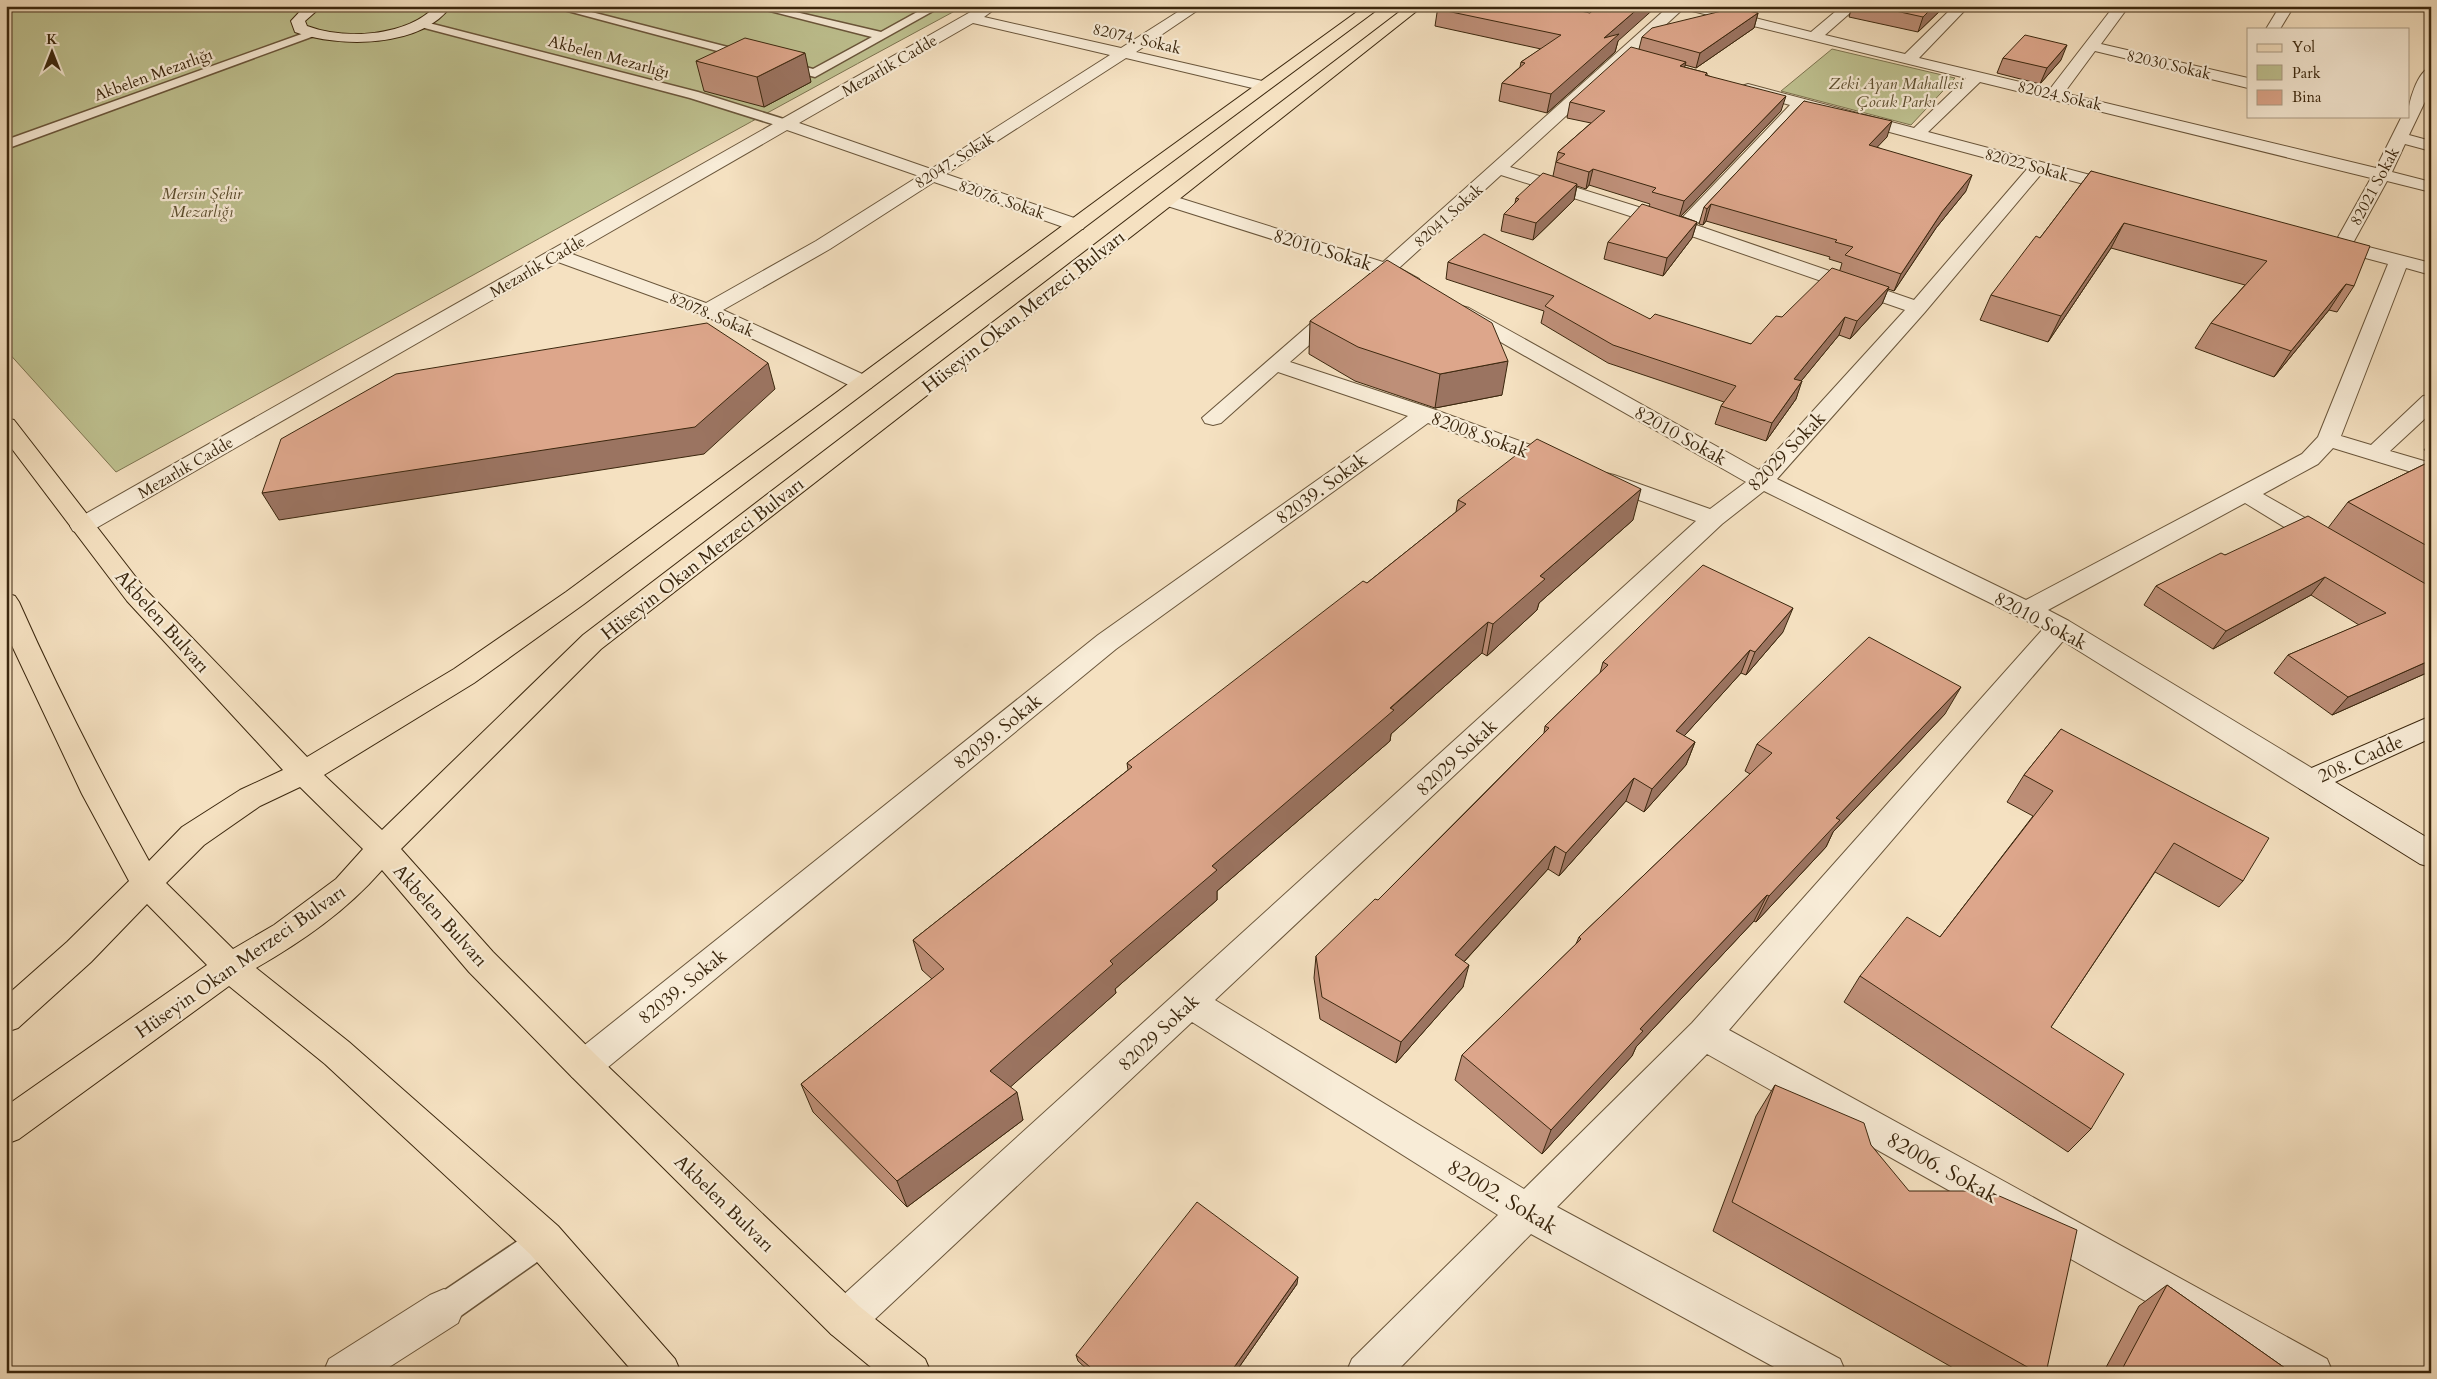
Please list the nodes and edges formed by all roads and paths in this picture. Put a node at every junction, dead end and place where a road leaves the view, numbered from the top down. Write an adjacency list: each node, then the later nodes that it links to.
1 (316, 6): 19 (street)
2 (444, 6): 17 (street)
3 (554, 6): 20 (lane, Akbelen Mezarlığı)
4 (755, 6): 20 (lane)
5 (937, 6): 20 (lane, Akbelen Mezarlığı)
6 (992, 6): 16 (street, Mezarlık Cadde)
7 (1197, 6): 23 (street, 82047. Sokak)
8 (1375, 6): 30 (main road, Hüseyin Okan Merzeci Bulvarı)
9 (1416, 6): 47 (main road, Hüseyin Okan Merzeci Bulvarı)
10 (1678, 6): 24 (street, 82041 Sokak)
11 (1688, 6): 21 (street, 82024 Sokak)
12 (1851, 6): 21 (street)
13 (1962, 6): 25 (street)
14 (2122, 6): 22 (street)
15 (2287, 6): 18 (street)
16 (971, 18): 23 (street, 82074. Sokak); 36 (street, Mezarlık Cadde)
17 (422, 24): 19 (street); 36 (lane, Akbelen Mezarlığı)
18 (2274, 28)
19 (310, 34): 39 (lane, Akbelen Mezarlığı)
20 (882, 36)
21 (1815, 36): 25 (street, 82024 Sokak)
22 (2091, 46): 28 (street, 82030 Sokak); 32 (street)
23 (1125, 53): 30 (street, 82074. Sokak); 44 (street, 82047. Sokak)
24 (1624, 54): 26 (street); 42 (street, 82041 Sokak)
25 (1909, 59): 27 (street, 82024 Sokak)
26 (1643, 60)
27 (1977, 76): 32 (street, 82024 Sokak); 37 (street)
28 (2246, 77)
29 (2429, 82): 34 (street, 82021 Sokak)
30 (1265, 86): 48 (main road, Hüseyin Okan Merzeci Bulvarı)
31 (1735, 86): 33 (street, 82022 Sokak)
32 (2055, 94): 43 (street, 82024 Sokak)
33 (1800, 104): 37 (street, 82022 Sokak); 49 (street)
34 (2410, 106)
35 (2401, 118): 38 (street, 82021 Sokak)
36 (786, 124): 44 (street, 82076. Sokak); 52 (street, Mezarlık Cadde)
37 (1916, 135): 41 (street, 82022 Sokak)
38 (2400, 138): 40 (street); 43 (street, 82021 Sokak)
39 (6, 145)
40 (2431, 146)
41 (2038, 167): 46 (street, 82022 Sokak); 58 (street, 82029 Sokak)
42 (1500, 169): 49 (street); 54 (street, 82041 Sokak)
43 (2382, 174): 45 (street, 82024 Sokak); 51 (street, 82021 Sokak)
44 (930, 175): 48 (street, 82076. Sokak); 59 (street, 82047. Sokak)
45 (2431, 186)
46 (2143, 194)
47 (1168, 200): 54 (street, 82010 Sokak); 80 (main road, Hüseyin Okan Merzeci Bulvarı)
48 (1076, 225): 61 (main road, Hüseyin Okan Merzeci Bulvarı)
49 (1684, 227): 58 (street)
50 (2313, 239): 51 (street)
51 (2342, 246): 53 (street)
52 (556, 255): 59 (street, 82078. Sokak); 72 (street, Mezarlık Cadde)
53 (2399, 261): 55 (street); 66 (street)
54 (1387, 269): 56 (street, 82041 Sokak); 69 (street, 82010 Sokak)
55 (2431, 269)
56 (1364, 288)
57 (1349, 301): 60 (street)
58 (1918, 308): 69 (street, 82029 Sokak)
59 (708, 310): 61 (street, 82078. Sokak)
60 (1274, 364): 63 (street, 82008 Sokak); 64 (street)
61 (863, 383): 78 (main road, Hüseyin Okan Merzeci Bulvarı)
62 (2431, 401): 67 (street)
63 (1424, 414): 71 (street, 82008 Sokak); 87 (street, 82039. Sokak)
64 (1213, 418)
65 (6, 425): 72 (main road, Akbelen Bulvarı)
66 (2328, 439): 67 (street); 70 (street)
67 (2374, 454): 68 (street)
68 (2431, 471)
69 (1762, 481): 71 (street, 82029 Sokak); 75 (street, 82010 Sokak)
70 (2245, 494): 73 (street); 75 (street)
71 (1713, 518): 84 (street, 82029 Sokak)
72 (82, 526): 78 (main road, Akbelen Bulvarı)
73 (2346, 552)
74 (6, 602): 82 (main road)
75 (2026, 611): 76 (street, 82010 Sokak)
76 (2060, 627): 79 (street, 82010 Sokak); 86 (street)
77 (2431, 726): 79 (street, 208. Cadde)
78 (304, 773): 80 (main road, Akbelen Bulvarı); 82 (main road, Hüseyin Okan Merzeci Bulvarı)
79 (2310, 781): 81 (street, 208. Cadde)
80 (382, 849): 83 (main road, Hüseyin Okan Merzeci Bulvarı); 87 (main road, Akbelen Bulvarı)
81 (2431, 855)
82 (145, 882): 83 (main road); 85 (main road, Hüseyin Okan Merzeci Bulvarı)
83 (230, 966): 88 (main road, Hüseyin Okan Merzeci Bulvarı); 90 (main road)
84 (1190, 1003): 89 (street, 82002. Sokak); 92 (street, 82029 Sokak)
85 (6, 1017)
86 (1704, 1034): 89 (street); 98 (street, 82006. Sokak)
87 (584, 1066): 92 (main road, Akbelen Bulvarı)
88 (6, 1127)
89 (1526, 1211): 96 (street); 97 (street, 82002. Sokak)
90 (544, 1240): 91 (lane); 94 (main road)
91 (444, 1310): 93 (street)
92 (845, 1320): 95 (main road, Akbelen Bulvarı)
93 (343, 1373)
94 (661, 1373)
95 (910, 1373)
96 (1366, 1373)
97 (1826, 1373)
98 (2313, 1373)

